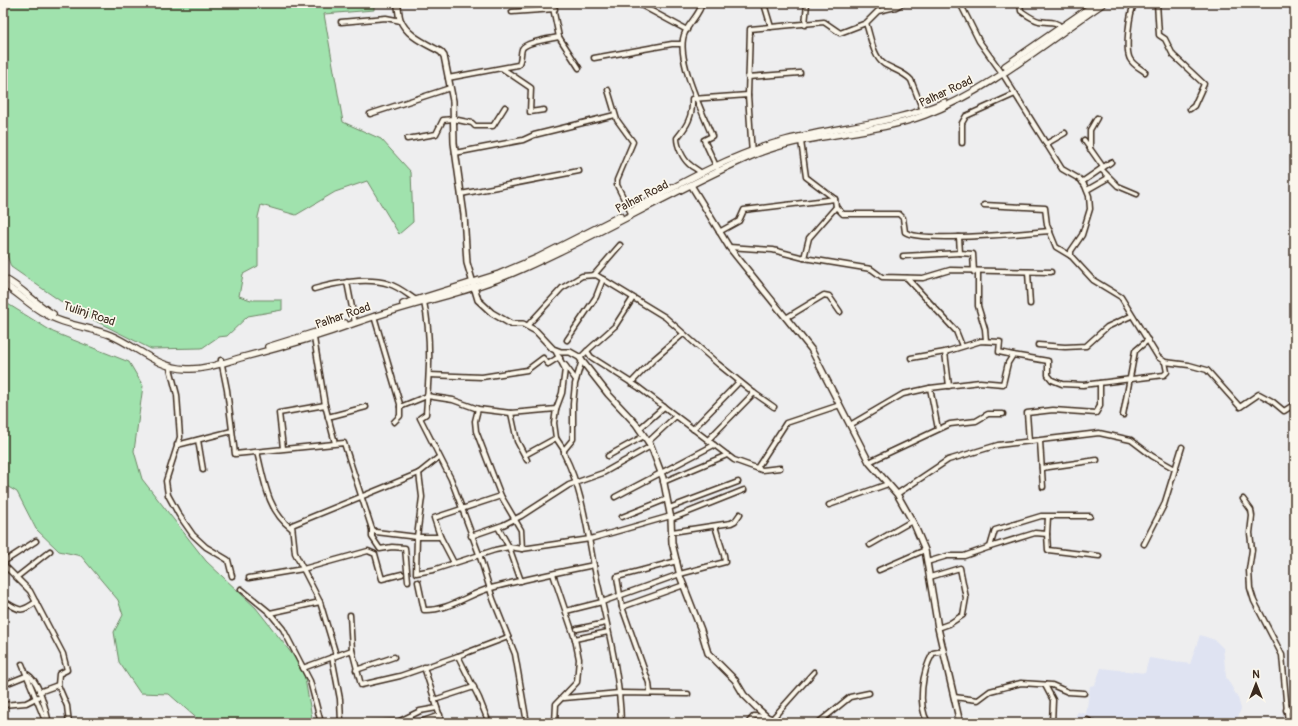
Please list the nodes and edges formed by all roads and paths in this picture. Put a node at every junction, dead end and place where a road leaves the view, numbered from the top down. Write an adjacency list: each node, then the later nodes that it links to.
1 (397, 3): 16 (street)
2 (552, 3): 14 (street)
3 (637, 3): 22 (street)
4 (702, 3): 22 (street)
5 (762, 3): 20 (street)
6 (807, 3): 19 (street)
7 (903, 3): 18 (street)
8 (960, 3): 28 (street)
9 (1020, 3): 21 (street)
10 (1096, 3): 21 (main road, Palhar Road)
11 (1104, 3): 28 (main road, Palhar Road)
12 (1135, 3): 29 (street)
13 (1157, 3): 39 (street)
14 (555, 9): 15 (street); 23 (street)
15 (512, 12)
16 (401, 21): 17 (street); 32 (street)
17 (340, 22)
18 (866, 23): 19 (street); 41 (street)
19 (805, 24): 20 (street)
20 (771, 27): 31 (street)
21 (1062, 27): 28 (main road, Palhar Road)
22 (687, 30): 24 (street)
23 (559, 37): 26 (street); 27 (street)
24 (682, 44): 25 (street); 37 (street)
25 (594, 58)
26 (579, 68)
27 (503, 69): 32 (street); 40 (street)
28 (1001, 72): 35 (street); 41 (main road, Palhar Road)
29 (1145, 72)
30 (800, 74): 31 (street)
31 (748, 77): 36 (street)
32 (448, 78): 33 (street)
33 (450, 88): 42 (street); 45 (street)
34 (608, 90): 43 (street)
35 (1015, 94): 50 (street); 51 (street)
36 (748, 95): 37 (street); 54 (street)
37 (697, 97): 57 (street); 59 (street)
38 (505, 107): 45 (street)
39 (1190, 109)
40 (544, 110)
41 (924, 112): 49 (main road, Palhar Road); 54 (main road, Palhar Road)
42 (370, 114)
43 (615, 115): 53 (street); 69 (street)
44 (1097, 118): 52 (street)
45 (453, 119): 47 (street); 53 (street)
46 (1066, 133): 51 (street)
47 (408, 139)
48 (1084, 140): 52 (street)
49 (800, 141): 54 (main road, Palhar Road); 66 (street)
50 (962, 142)
51 (1046, 144): 61 (street)
52 (1090, 149): 56 (street)
53 (455, 153): 64 (street)
54 (752, 153): 57 (main road, Palhar Road)
55 (1111, 162): 56 (street)
56 (1102, 168): 60 (street); 61 (street)
57 (717, 169): 59 (main road, Palhar Road); 62 (main road, Palhar Road)
58 (579, 171): 64 (street)
59 (702, 174): 69 (main road, Palhar Road)
60 (1108, 178): 63 (street); 65 (street)
61 (1082, 182): 63 (street)
62 (691, 185): 69 (main road, Palhar Road); 71 (street)
63 (1087, 190): 77 (street)
64 (461, 194): 88 (street)
65 (1137, 194)
66 (835, 199): 68 (street); 71 (street)
67 (984, 205): 70 (street)
68 (836, 207): 72 (street); 78 (street)
69 (631, 212): 88 (main road, Palhar Road)
70 (1050, 231): 72 (street); 77 (street)
71 (719, 232): 74 (street)
72 (959, 237): 75 (street)
73 (620, 245): 82 (street)
74 (729, 247): 78 (street); 97 (street)
75 (960, 253): 76 (street); 79 (street)
76 (903, 256)
77 (1071, 256): 96 (street)
78 (804, 258): 84 (street)
79 (976, 272): 80 (street); 84 (street); 104 (street)
80 (1028, 272): 81 (street); 93 (street)
81 (1051, 272)
82 (594, 275): 85 (street); 99 (street)
83 (3, 278): 116 (main road, Tulinj Road)
84 (907, 278): 106 (street)
85 (603, 279): 90 (street); 102 (street)
86 (347, 282): 89 (street); 91 (street); 98 (street)
87 (3, 284): 116 (main road, Tulinj Road)
88 (473, 285): 91 (main road, Palhar Road); 92 (main road, Palhar Road); 99 (street)
89 (314, 289)
90 (633, 298): 100 (street); 108 (street)
91 (416, 300): 98 (main road, Palhar Road)
92 (424, 302): 95 (main road, Palhar Road); 117 (street)
93 (1030, 304)
94 (840, 312): 97 (street)
95 (374, 316): 98 (main road, Palhar Road); 131 (street)
96 (1131, 316): 103 (street); 105 (street)
97 (786, 318): 129 (street)
98 (354, 322): 101 (main road, Palhar Road); 114 (main road, Palhar Road)
99 (527, 326): 107 (street)
100 (684, 334): 120 (street); 122 (street)
101 (314, 338): 114 (main road, Palhar Road); 128 (street)
102 (567, 340)
103 (1148, 340): 115 (street); 118 (street)
104 (986, 341): 106 (street); 110 (street)
105 (1038, 345)
106 (962, 346): 109 (street)
107 (555, 350): 111 (street); 113 (street)
108 (587, 351): 113 (street); 122 (street)
109 (945, 352): 112 (street); 123 (street)
110 (1013, 355): 121 (street); 123 (street)
111 (559, 357): 117 (street); 119 (street); 135 (street)
112 (911, 358)
113 (581, 359): 119 (street); 145 (street)
114 (221, 362): 116 (main road, Palhar Road); 146 (street)
115 (1165, 362): 118 (street); 127 (street)
116 (170, 366): 155 (street)
117 (429, 375): 126 (street)
118 (1130, 378): 121 (street); 138 (street)
119 (576, 380): 159 (street)
120 (739, 382): 125 (street); 143 (street)
121 (1100, 382): 151 (street)
122 (631, 383): 132 (street)
123 (948, 386): 124 (street)
124 (930, 388): 142 (street); 144 (street)
125 (754, 393): 133 (street); 150 (street)
126 (427, 396): 131 (street); 134 (street); 164 (street)
127 (1295, 404)
128 (325, 405): 140 (street); 158 (street)
129 (840, 405): 142 (street); 168 (street)
130 (366, 407): 140 (street)
131 (400, 407): 141 (street)
132 (664, 407): 139 (street); 145 (street)
133 (774, 407)
134 (478, 409): 136 (street); 183 (street)
135 (556, 409): 136 (street); 148 (street)
136 (511, 413): 161 (street)
137 (1003, 414): 144 (street)
138 (1123, 415)
139 (676, 416): 143 (street); 154 (street)
140 (328, 417): 153 (street)
141 (394, 422)
142 (850, 425): 167 (street)
143 (693, 429): 150 (street)
144 (938, 429): 167 (street)
145 (639, 430): 147 (street)
146 (232, 431): 149 (street); 160 (street)
147 (644, 436): 154 (street); 163 (street)
148 (556, 438): 159 (street); 161 (street)
149 (198, 440): 155 (street); 172 (street)
150 (708, 440): 156 (street)
151 (1029, 441): 152 (street); 181 (street)
152 (1040, 441): 170 (street); 171 (street)
153 (335, 443): 158 (street); 182 (street)
154 (649, 444): 173 (street); 175 (street)
155 (177, 445): 227 (street)
156 (714, 445): 162 (street); 173 (street)
157 (1182, 447): 171 (street)
158 (283, 448): 160 (street)
159 (564, 450): 175 (street)
160 (258, 452): 199 (street)
161 (525, 455): 165 (street)
162 (727, 455): 168 (street); 176 (street)
163 (608, 456)
164 (439, 457): 174 (street); 189 (street)
165 (527, 460)
166 (1097, 460): 170 (street)
167 (869, 462): 178 (street)
168 (757, 468): 169 (street)
169 (780, 468)
170 (1042, 468): 179 (street)
171 (1175, 469): 208 (street)
172 (203, 470)
173 (660, 472): 176 (street); 184 (street)
174 (419, 473): 182 (street); 205 (street)
175 (576, 481): 195 (street); 206 (street)
176 (663, 482): 185 (street)
177 (738, 482): 188 (street)
178 (888, 484): 181 (street); 187 (street)
179 (1043, 487)
180 (744, 490): 194 (street)
181 (897, 494): 196 (street)
182 (362, 496): 199 (street); 200 (street)
183 (501, 496): 189 (street); 195 (street)
184 (615, 497)
185 (667, 499): 188 (street); 192 (street)
186 (1243, 499): 278 (street)
187 (829, 505)
188 (669, 508): 194 (street)
189 (463, 509): 203 (street); 204 (street)
190 (740, 514): 197 (street)
191 (1090, 516): 193 (street)
192 (622, 517)
193 (1048, 517): 202 (street); 211 (street)
194 (671, 518): 201 (street); 206 (street)
195 (515, 519): 198 (street); 212 (street)
196 (912, 521): 209 (street); 213 (street)
197 (715, 526): 201 (street); 226 (street)
198 (498, 527): 204 (street); 210 (street)
199 (291, 528): 222 (street)
200 (372, 529): 205 (street); 231 (street)
201 (672, 532): 217 (street)
202 (1047, 534): 211 (street); 216 (street)
203 (440, 536): 205 (street); 219 (street)
204 (471, 536): 215 (street)
205 (417, 537): 219 (street)
206 (590, 539): 212 (street); 221 (street)
207 (36, 540): 220 (street)
208 (1144, 544)
209 (870, 545)
210 (509, 547): 212 (street); 215 (street); 232 (street)
211 (990, 547): 218 (street)
212 (522, 549)
213 (925, 550): 218 (street); 223 (street)
214 (50, 551): 228 (street)
215 (479, 554): 219 (street); 235 (street)
216 (1099, 556)
217 (677, 561): 226 (street); 237 (street)
218 (927, 562): 229 (street)
219 (454, 563)
220 (3, 564): 228 (street)
221 (594, 565): 225 (street); 241 (street)
222 (303, 569): 224 (street); 230 (street); 240 (street)
223 (879, 570)
224 (402, 574)
225 (553, 574): 232 (street); 243 (street)
226 (680, 574): 234 (street); 237 (street)
227 (232, 576)
228 (16, 577): 239 (street)
229 (930, 577): 247 (street); 247 (street)
230 (249, 578)
231 (408, 581)
232 (521, 581): 235 (street)
233 (418, 582): 235 (street)
234 (684, 585): 242 (street); 281 (street)
235 (489, 588): 250 (street)
236 (241, 589): 244 (street)
237 (620, 596): 241 (street); 242 (street)
238 (3, 602): 239 (street)
239 (36, 602): 264 (street)
240 (320, 602): 244 (street); 254 (street)
241 (602, 602): 243 (street); 246 (street)
242 (622, 607): 267 (street)
243 (566, 611): 251 (street)
244 (270, 613): 259 (street)
245 (350, 615): 252 (street)
246 (606, 623): 248 (street); 249 (street)
247 (938, 628): 253 (street)
248 (578, 629)
249 (608, 632): 251 (street); 268 (street)
250 (508, 637): 256 (street); 291 (street)
251 (575, 639): 274 (street)
252 (352, 650): 254 (street); 260 (street)
253 (943, 651): 273 (street); 297 (street)
254 (334, 656): 259 (street); 286 (street)
255 (394, 656): 260 (street)
256 (457, 656): 258 (street); 266 (street)
257 (22, 664): 262 (street)
258 (424, 667): 260 (street); 275 (street)
259 (303, 668): 285 (street)
260 (356, 670)
261 (814, 672): 281 (street)
262 (28, 675): 263 (street); 272 (street)
263 (3, 685)
264 (58, 685): 272 (street); 284 (street)
265 (1045, 686): 269 (street); 273 (street); 299 (street)
266 (474, 687): 275 (street); 290 (street)
267 (650, 692): 268 (street); 270 (street)
268 (619, 693): 274 (street); 293 (street)
269 (1084, 693)
270 (688, 694)
271 (869, 694): 296 (street)
272 (39, 695): 276 (street); 282 (street); 283 (street)
273 (954, 697): 298 (street)
274 (564, 698): 292 (street)
275 (434, 700): 277 (street)
276 (3, 705)
277 (437, 708): 280 (street); 287 (street)
278 (1286, 710): 279 (street); 302 (street)
279 (1295, 710)
280 (440, 715): 288 (street); 289 (street)
281 (769, 718): 294 (street); 295 (street)
282 (46, 723)
283 (49, 723)
284 (69, 723)
285 (321, 723)
286 (341, 723)
287 (366, 723)
288 (418, 723)
289 (442, 723)
290 (489, 723)
291 (527, 723)
292 (555, 723)
293 (621, 723)
294 (748, 723)
295 (783, 723)
296 (818, 723)
297 (928, 723)
298 (960, 723)
299 (1052, 723)
300 (1082, 723): 301 (street)
301 (1093, 723)
302 (1288, 723)

